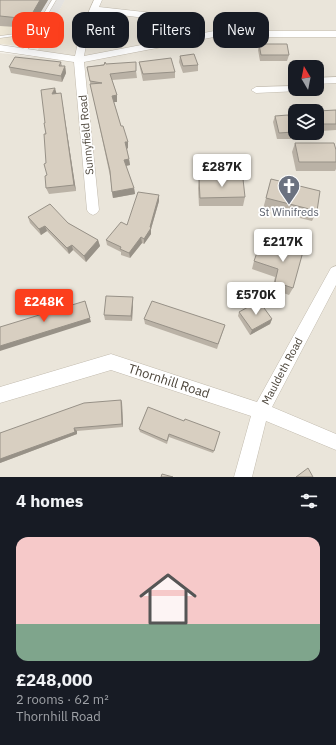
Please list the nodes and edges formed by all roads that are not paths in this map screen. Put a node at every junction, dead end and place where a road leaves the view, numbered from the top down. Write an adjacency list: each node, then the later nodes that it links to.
1 (54, 0): 4 (lane)
2 (98, 0): 3 (street, Sunnyfield Road)
3 (94, 9): 5 (street); 12 (street, Sunnyfield Road)
4 (47, 12)
5 (137, 14)
6 (336, 34): 12 (street)
7 (12, 35): 8 (lane)
8 (0, 37)
9 (0, 48): 11 (street)
10 (26, 48): 11 (lane)
11 (24, 51): 12 (street)
12 (79, 60): 17 (street, Sunnyfield Road)
13 (335, 77): 14 (street)
14 (324, 80)
15 (288, 89): 16 (street)
16 (256, 90)
17 (93, 210)
18 (336, 272): 20 (street, Mauldeth Road)
19 (0, 395): 20 (street, Thornhill Road)
20 (260, 411): 21 (street, Thornhill Road); 22 (street, Mauldeth Road)
21 (336, 442)
22 (243, 477)

